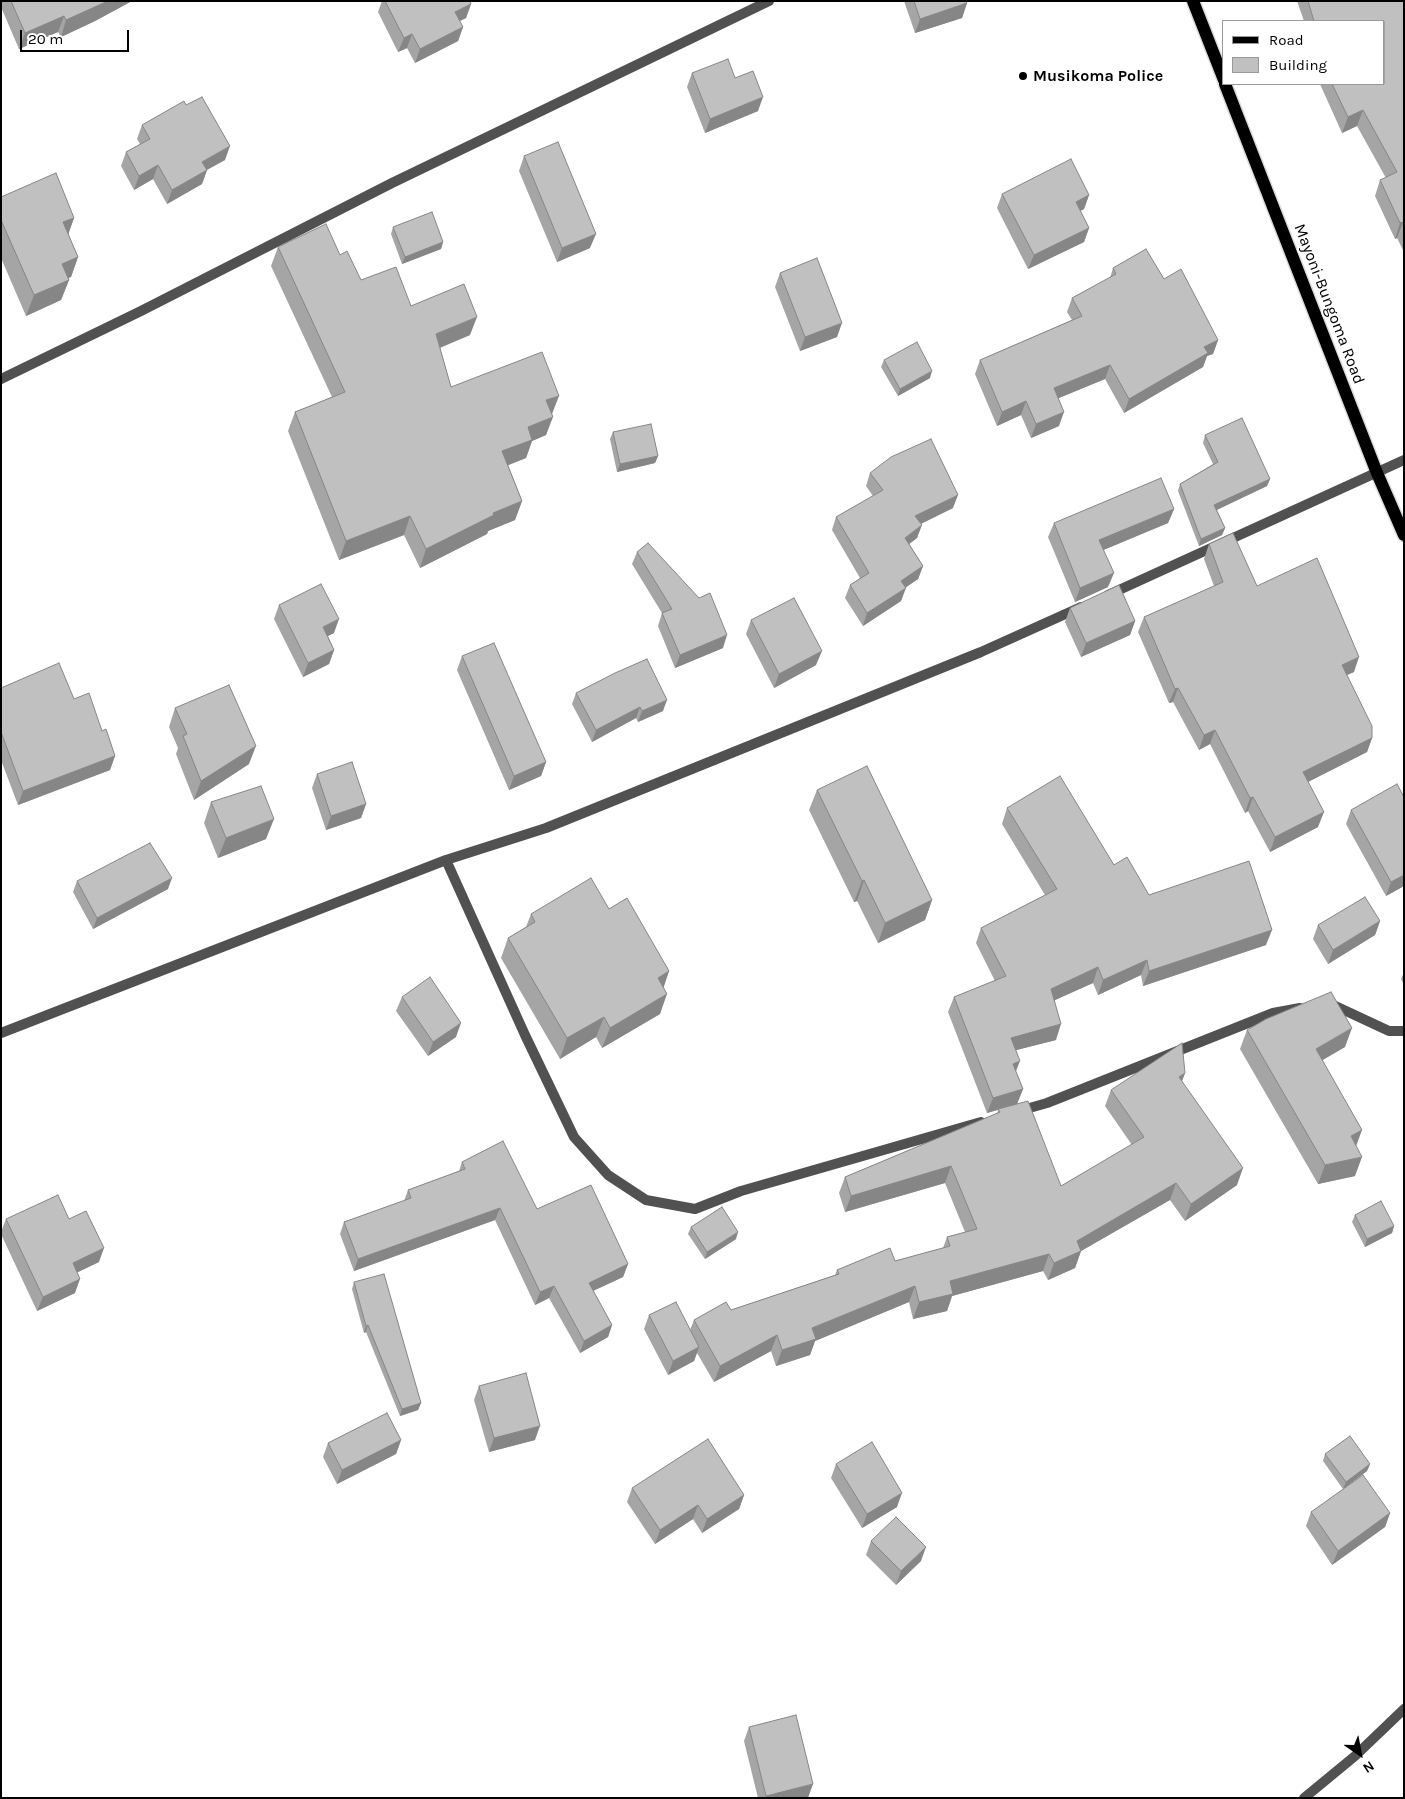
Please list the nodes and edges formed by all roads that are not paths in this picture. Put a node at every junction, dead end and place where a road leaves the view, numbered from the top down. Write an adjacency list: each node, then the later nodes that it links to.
1 (769, 1): 5 (street)
2 (1193, 1): 3 (main road)
3 (1222, 75)
4 (1225, 85): 7 (main road, Mayoni-Bungoma Road)
5 (1, 379)
6 (1404, 460): 7 (street)
7 (1377, 473): 8 (main road, Mayoni-Bungoma Road); 9 (street)
8 (1404, 535)
9 (446, 860): 11 (street); 13 (street)
10 (1404, 1031): 12 (street)
11 (1, 1033)
12 (1009, 1114)
13 (990, 1119)
14 (1404, 1709): 15 (street)
15 (1304, 1798)

